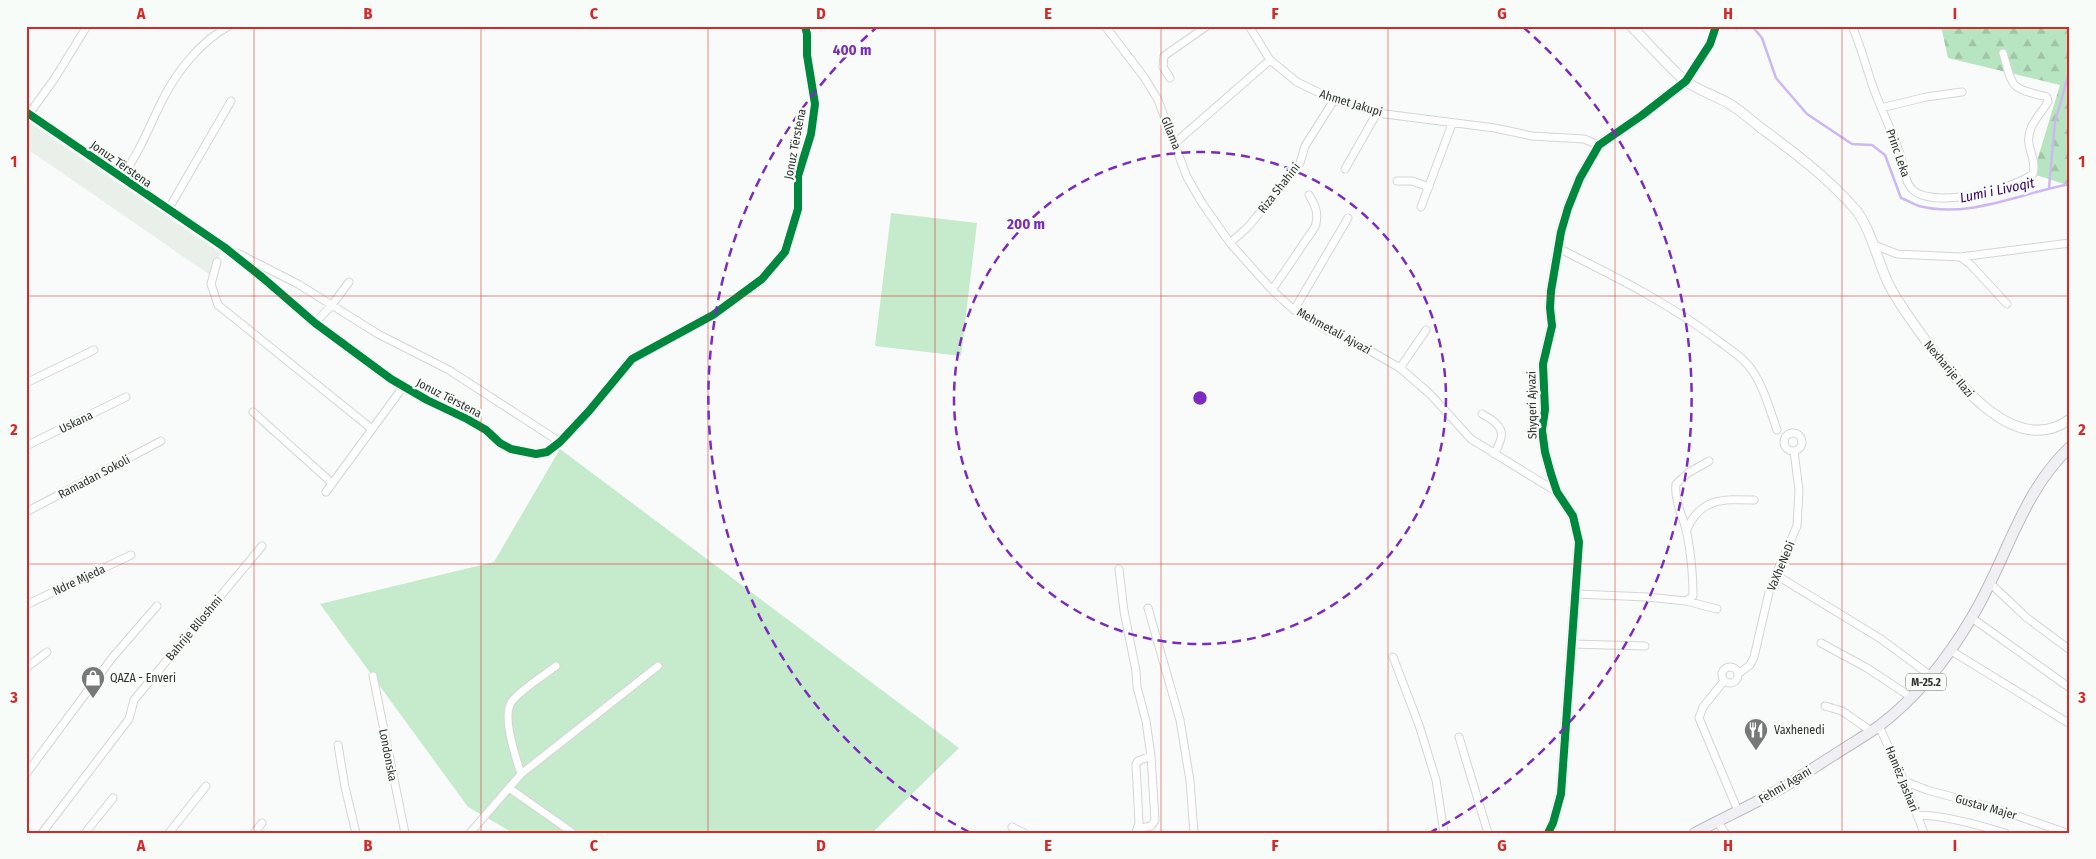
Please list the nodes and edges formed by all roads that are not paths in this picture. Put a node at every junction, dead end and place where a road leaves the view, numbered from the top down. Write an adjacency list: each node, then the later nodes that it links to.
1 (87, 26): 18 (street, Jonuz Tërstena)
2 (229, 26): 24 (street, Jonuz Tërstena)
3 (805, 26): 56 (street, Jonuz Tërstena)
4 (1105, 26): 21 (street, Gllama)
5 (1207, 26): 12 (street)
6 (1250, 26): 11 (street, Ahmet Jakupi)
7 (1631, 26): 13 (street, Nexharije Ilazi)
8 (1716, 26): 13 (street)
9 (1852, 26): 17 (street, Princ Leka)
10 (2004, 53): 17 (street, Princ Leka)
11 (1270, 60): 15 (street, Ahmet Jakupi); 21 (street)
12 (1170, 78)
13 (1686, 81): 22 (street, Shyqeri Ajvazi); 33 (street, Nexharije Ilazi)
14 (1962, 92): 17 (street)
15 (1334, 100): 19 (street, Ahmet Jakupi); 31 (street, Riza Shahini)
16 (231, 101): 29 (street)
17 (1881, 108)
18 (28, 113): 24 (street, Jonuz Tërstena)
19 (1377, 113): 20 (street, Ahmet Jakupi); 23 (street)
20 (1452, 124): 22 (street, Ahmet Jakupi); 26 (street)
21 (1175, 143): 31 (street, Gllama)
22 (1599, 145): 35 (street, Shyqeri Ajvazi)
23 (1345, 169)
24 (122, 177): 29 (street, Jonuz Tërstena)
25 (1397, 181): 26 (street)
26 (1429, 187): 28 (street)
27 (1310, 195): 39 (street)
28 (1421, 207)
29 (168, 210): 34 (street, Jonuz Tërstena)
30 (1348, 218): 42 (street)
31 (1230, 243): 39 (street, Mehmetali Ajvazi)
32 (2070, 243): 36 (street)
33 (1874, 245): 36 (street); 52 (street, Nexharije Ilazi)
34 (224, 247): 41 (street); 43 (street, Jonuz Tërstena)
35 (1558, 248): 54 (street); 64 (street, Shyqeri Ajvazi)
36 (1960, 257): 40 (street)
37 (216, 262): 53 (street)
38 (349, 282): 41 (street)
39 (1272, 290): 42 (street, Mehmetali Ajvazi)
40 (2007, 304)
41 (332, 305): 43 (street); 56 (street)
42 (1294, 310): 46 (street, Mehmetali Ajvazi)
43 (315, 324): 48 (street, Jonuz Tërstena)
44 (1426, 330): 46 (street)
45 (94, 350): 47 (street)
46 (1400, 368): 60 (street, Mehmetali Ajvazi)
47 (26, 383)
48 (403, 386): 53 (street); 56 (street, Jonuz Tërstena)
49 (126, 397): 57 (street, Uskana)
50 (253, 412): 62 (street)
51 (1482, 414): 60 (street)
52 (2070, 420)
53 (372, 429): 62 (street)
54 (1777, 430)
55 (161, 441): 66 (street, Ramadan Sokoli)
56 (560, 442)
57 (26, 446)
58 (2070, 447): 72 (main road, Fehmi Agani / M-25.2)
59 (1794, 451): 71 (street, VaXheNeDi)
60 (1494, 454): 64 (street, Mehmetali Ajvazi)
61 (1709, 460): 67 (street)
62 (332, 483): 63 (street)
63 (326, 492)
64 (1557, 492): 73 (street, Shyqeri Ajvazi)
65 (1754, 500): 67 (street)
66 (26, 512)
67 (1686, 532): 74 (street)
68 (262, 546): 114 (street, Bahrije Blloshmi)
69 (132, 555): 75 (street, Ndre Mjeda)
70 (1119, 569): 101 (street)
71 (1776, 575): 90 (street, VaXheNeDi); 92 (street)
72 (1991, 584): 79 (main road, Fehmi Agani / M-25.2); 84 (street)
73 (1577, 594): 74 (street); 81 (street, Shyqeri Ajvazi)
74 (1686, 601): 78 (street)
75 (26, 604)
76 (157, 606): 102 (street)
77 (1148, 608): 123 (street)
78 (1717, 609)
79 (1972, 618): 83 (main road, Fehmi Agani / M-25.2); 94 (street)
80 (1821, 643): 95 (street)
81 (1572, 644): 82 (street); 126 (street, Shyqeri Ajvazi)
82 (1645, 646)
83 (1950, 650): 92 (main road, Fehmi Agani / M-25.2); 97 (street)
84 (2070, 650)
85 (47, 652): 89 (street)
86 (1393, 657): 124 (street)
87 (556, 666): 103 (street)
88 (658, 666): 103 (street)
89 (26, 668)
90 (1738, 674): 93 (street, VaXheNeDi); 93 (street, VaXheNeDi)
91 (373, 676): 119 (street, Londonska)
92 (1931, 676): 95 (main road, Fehmi Agani / M-25.2)
93 (1724, 681): 108 (street, VaXheNeDi)
94 (2070, 688)
95 (1911, 697): 98 (main road, Fehmi Agani / M-25.2)
96 (1825, 706): 98 (street)
97 (2070, 724)
98 (1875, 728): 104 (street, Hamëz Jashari); 108 (main road, Fehmi Agani / M-25.2)
99 (1459, 737): 125 (street)
100 (338, 745): 118 (street)
101 (1151, 756): 113 (street); 113 (street)
102 (26, 774)
103 (521, 774): 106 (street)
104 (1904, 781): 109 (street, Hamëz Jashari); 131 (street, Gustav Majer)
105 (206, 786): 116 (street)
106 (509, 788): 120 (street); 121 (street)
107 (113, 798): 115 (street)
108 (1738, 811): 110 (main road, Fehmi Agani / M-25.2)
109 (1917, 816): 129 (street, Hamëz Jashari); 130 (street, Gustav Majer)
110 (1717, 821): 127 (main road, Fehmi Agani / M-25.2); 128 (street)
111 (262, 823): 117 (street)
112 (1012, 827): 122 (street)
113 (1137, 831)
114 (42, 833)
115 (85, 833)
116 (169, 833)
117 (254, 833)
118 (356, 833)
119 (405, 833)
120 (470, 833)
121 (573, 833)
122 (1024, 833)
123 (1194, 833)
124 (1444, 833)
125 (1488, 833)
126 (1548, 833)
127 (1695, 833)
128 (1725, 833)
129 (1924, 833)
130 (2005, 833)
131 (2067, 833)

